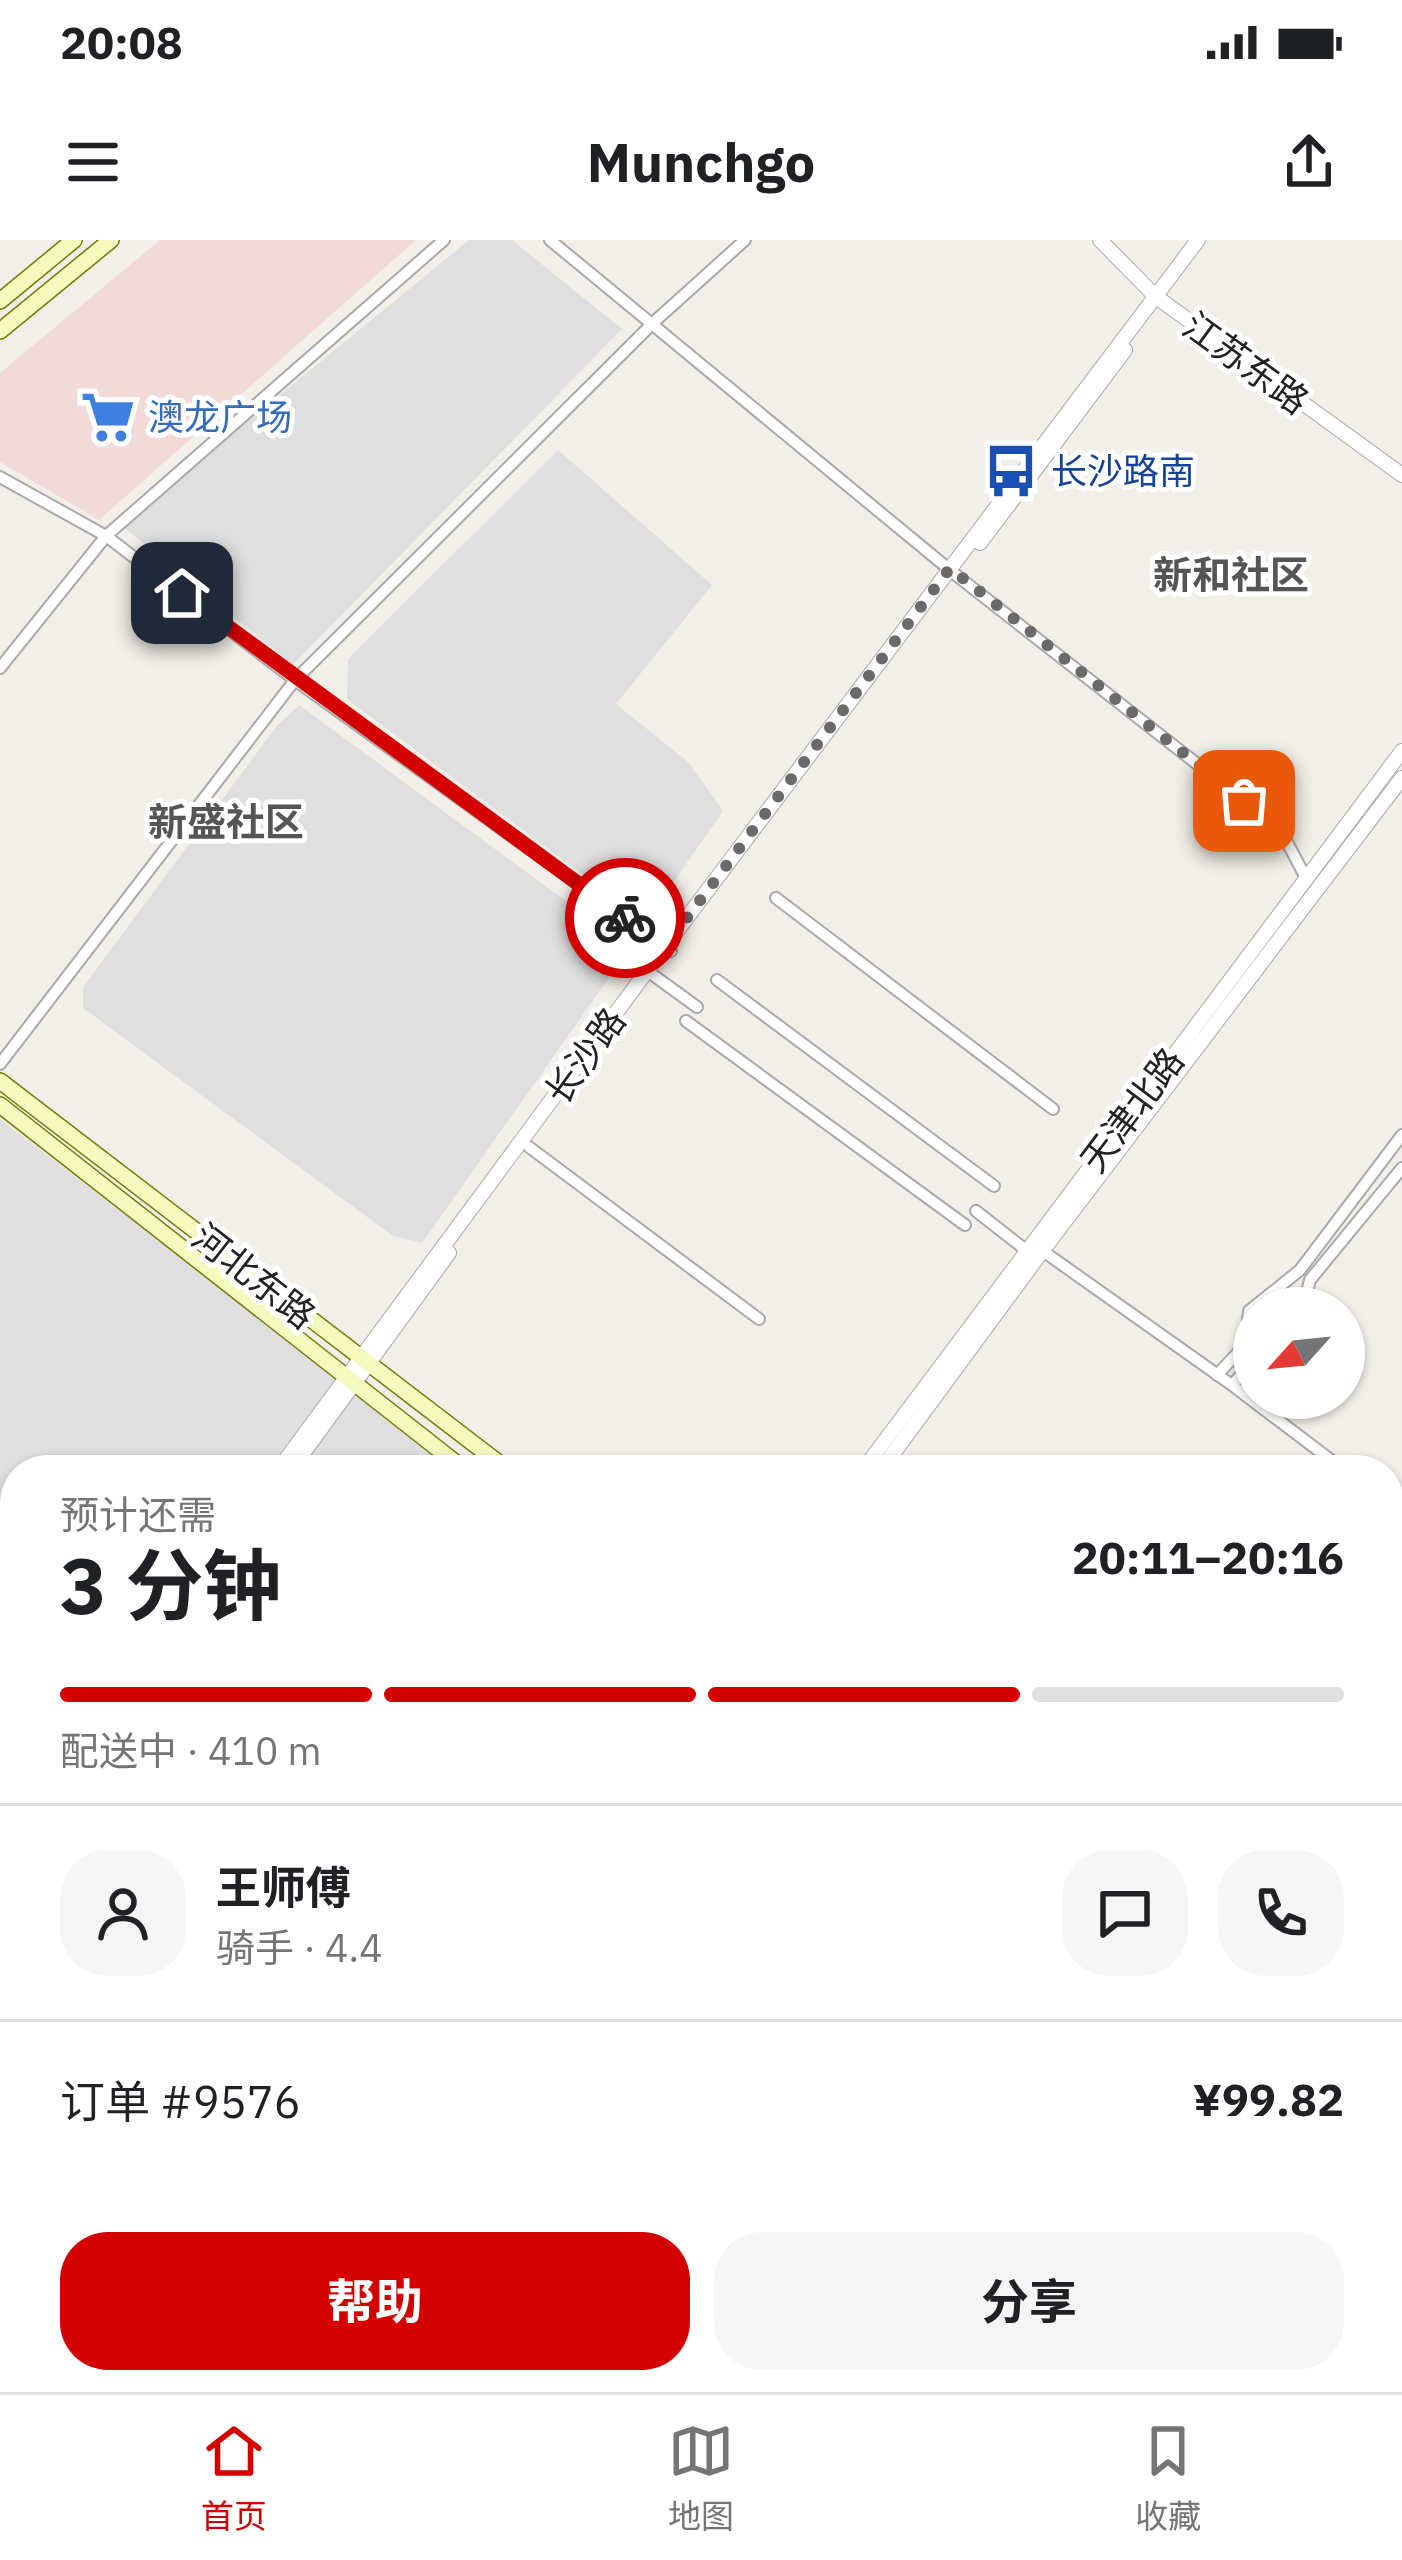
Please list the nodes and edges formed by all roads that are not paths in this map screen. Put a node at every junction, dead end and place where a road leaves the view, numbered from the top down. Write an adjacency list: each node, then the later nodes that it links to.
1 (74, 240): 10 (main road)
2 (111, 240): 12 (main road)
3 (444, 240): 15 (street)
4 (550, 240): 11 (street)
5 (745, 240): 11 (street)
6 (1100, 240): 9 (street, 江苏东路)
7 (1198, 240): 9 (street, 长沙路)
8 (1208, 240): 9 (street, 长沙路)
9 (1158, 299): 13 (street, 江苏东路); 16 (street, 长沙路)
10 (0, 301)
11 (654, 322): 16 (street); 18 (street)
12 (0, 331)
13 (1402, 475)
14 (0, 477): 15 (street)
15 (106, 536): 17 (street); 18 (street)
16 (953, 572): 21 (street); 23 (street, 长沙路)
17 (0, 668)
18 (295, 680): 23 (street); 28 (street)
19 (1402, 751): 21 (street, 天津北路)
20 (1402, 778): 38 (street, 天津北路)
21 (1306, 878): 38 (street, 天津北路)
22 (776, 898): 31 (street)
23 (668, 949): 24 (street, 长沙路); 41 (street, 长沙路)
24 (653, 975): 26 (street); 33 (street, 长沙路)
25 (717, 980): 35 (street)
26 (697, 1006)
27 (686, 1021): 37 (street)
28 (0, 1064)
29 (0, 1081): 41 (main road, 河北东路)
30 (0, 1105): 43 (main road)
31 (1053, 1108)
32 (1402, 1135): 42 (street)
33 (529, 1147): 40 (street); 41 (street, 长沙路)
34 (1402, 1168): 39 (street)
35 (994, 1186)
36 (976, 1210): 38 (street)
37 (965, 1225)
38 (1034, 1248): 42 (street); 49 (street, 天津北路); 50 (street, 天津北路)
39 (1308, 1287)
40 (759, 1319)
41 (363, 1361): 43 (street, 长沙路); 48 (main road, 河北东路)
42 (1217, 1375): 44 (street)
43 (350, 1381): 45 (street, 长沙路); 46 (street, 长沙路); 47 (main road)
44 (1232, 1385): 51 (street)
45 (290, 1455)
46 (301, 1455)
47 (446, 1455)
48 (488, 1455)
49 (874, 1455)
50 (891, 1455)
51 (1324, 1455)

